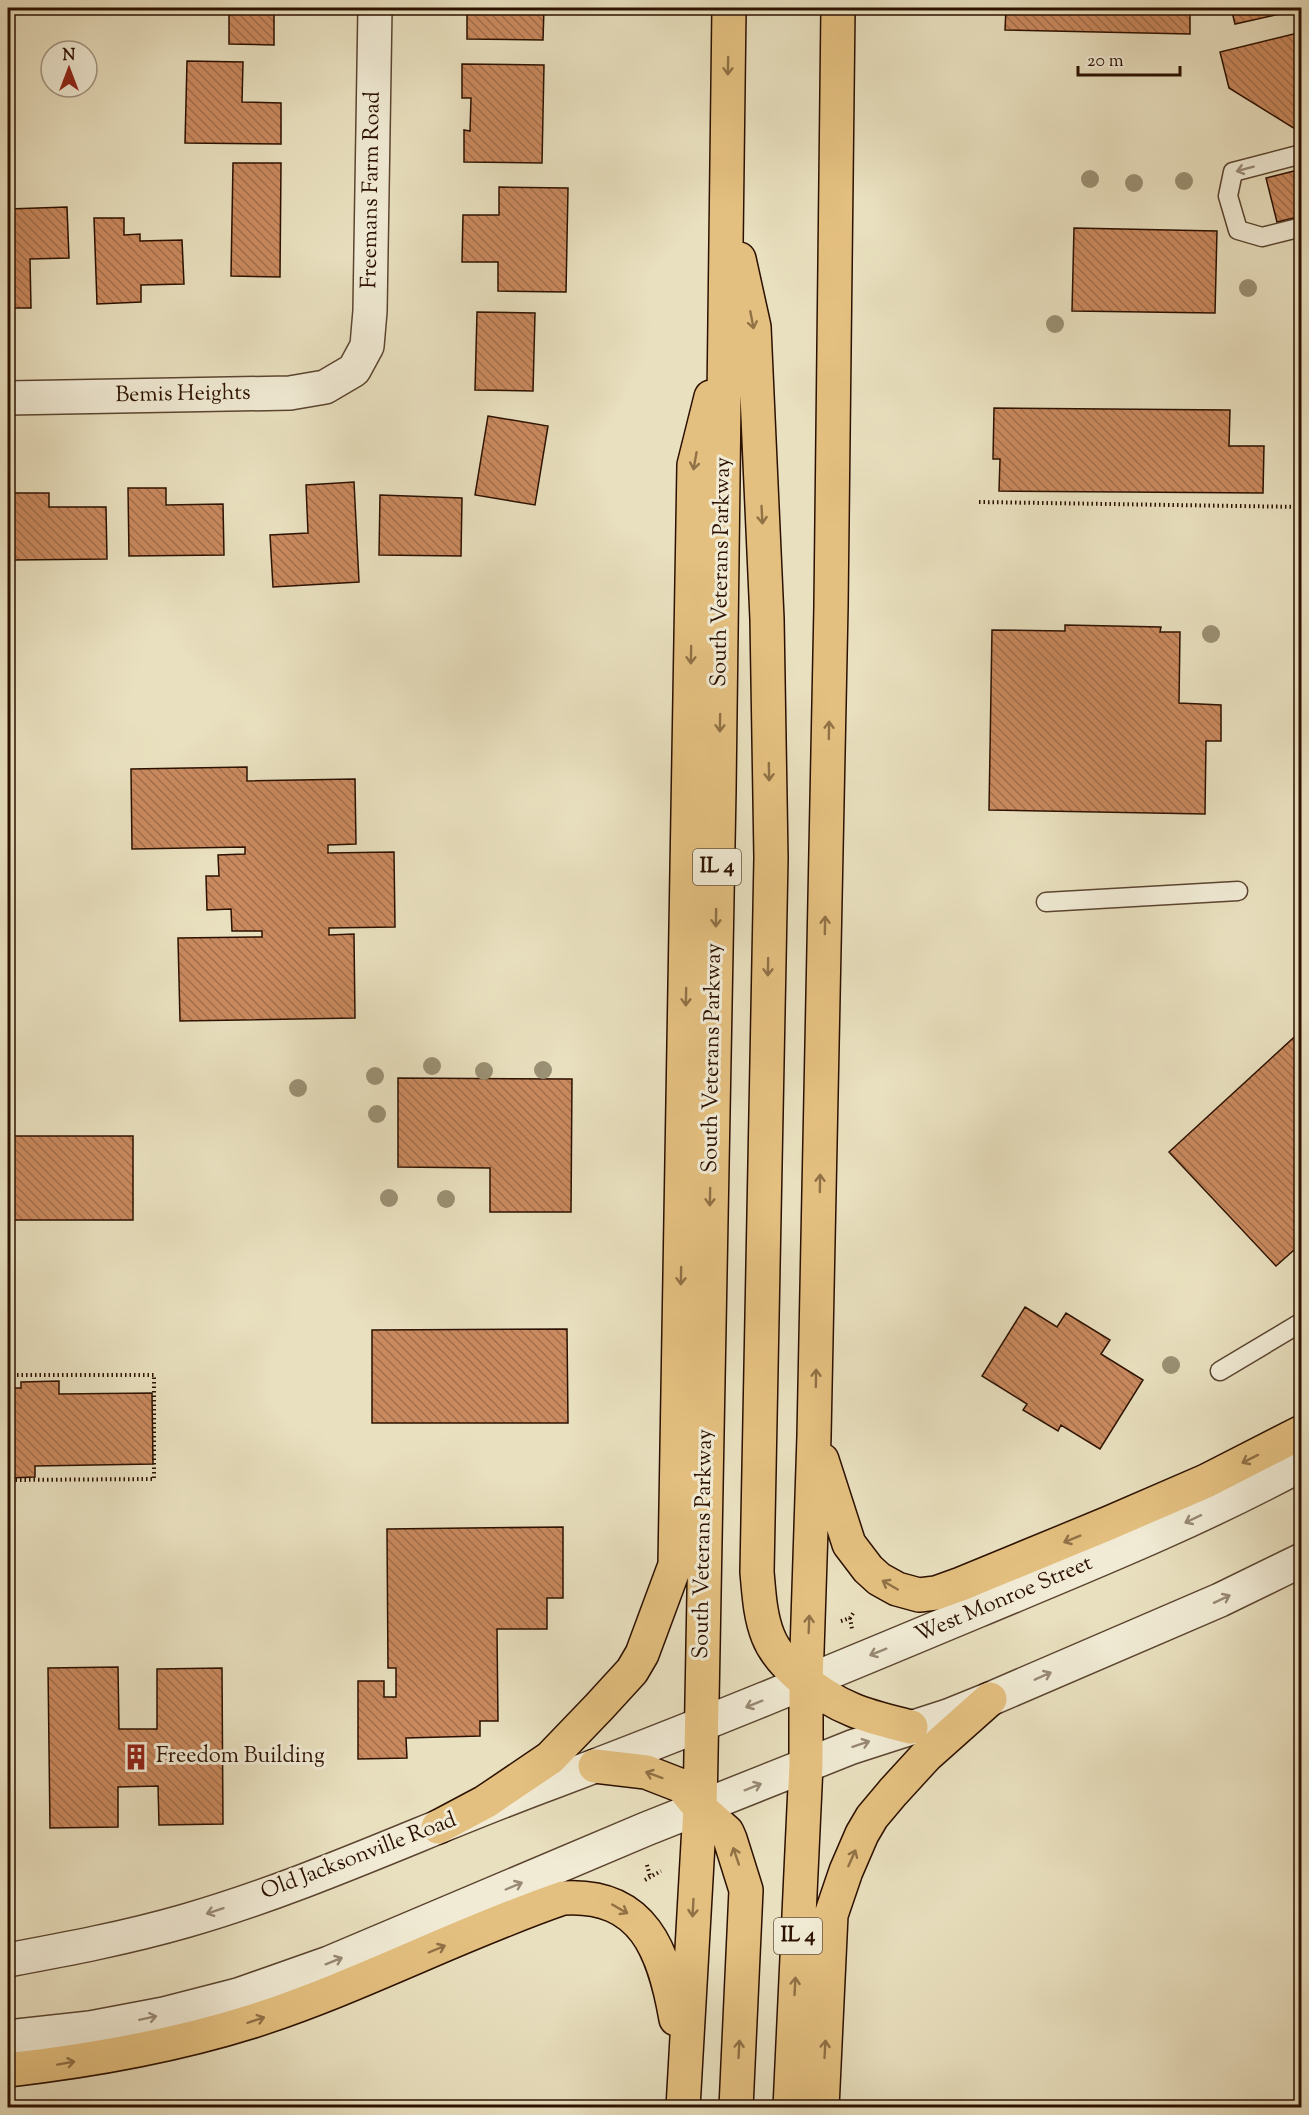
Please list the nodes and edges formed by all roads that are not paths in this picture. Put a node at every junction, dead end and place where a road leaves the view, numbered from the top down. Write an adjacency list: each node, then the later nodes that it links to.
1 (375, 8): 8 (street, Freemans Farm Road)
2 (729, 8): 5 (highway, South Veterans Parkway / IL 4, one-way to 5)
3 (838, 8): 15 (highway, IL 4, one-way to 3)
4 (1302, 154): 6 (lane, one-way to 6)
5 (726, 201): 7 (highway, South Veterans Parkway / IL 4); 18 (highway, one-way to 18)
6 (1302, 227)
7 (724, 343): 20 (highway, South Veterans Parkway / IL 4, one-way to 20); 25 (highway, one-way to 25)
8 (354, 370): 9 (street, Bemis Heights)
9 (8, 399)
10 (1238, 891): 11 (lane)
11 (1046, 902)
12 (1302, 1322): 13 (lane)
13 (1220, 1371)
14 (1302, 1432): 15 (highway, one-way to 15)
15 (814, 1436): 18 (highway, IL 4, one-way to 15)
16 (1302, 1464): 18 (street, West Monroe Street, one-way to 18)
17 (1302, 1560): 19 (street, one-way to 17)
18 (806, 1682): 20 (street, West Monroe Street, one-way to 20); 21 (highway); 22 (highway, IL 4)
19 (990, 1699): 21 (street); 33 (highway, one-way to 19)
20 (701, 1726): 23 (street, Old Jacksonville Road); 24 (highway, South Veterans Parkway / IL 4)
21 (911, 1727): 22 (street, one-way to 21)
22 (806, 1765): 24 (street, one-way to 22); 32 (highway, IL 4, one-way to 22)
23 (595, 1766): 24 (highway, one-way to 23); 25 (street, Old Jacksonville Road)
24 (700, 1808): 27 (street, one-way to 24); 28 (highway, South Veterans Parkway / IL 4, one-way to 28); 31 (highway, one-way to 24)
25 (438, 1827): 26 (street, Old Jacksonville Road, one-way to 26)
26 (8, 1959)
27 (8, 2037)
28 (685, 2067): 29 (highway, one-way to 28); 30 (highway, South Veterans Parkway / IL 4)
29 (8, 2070)
30 (683, 2108)
31 (736, 2108)
32 (790, 2108)
33 (822, 2108)

